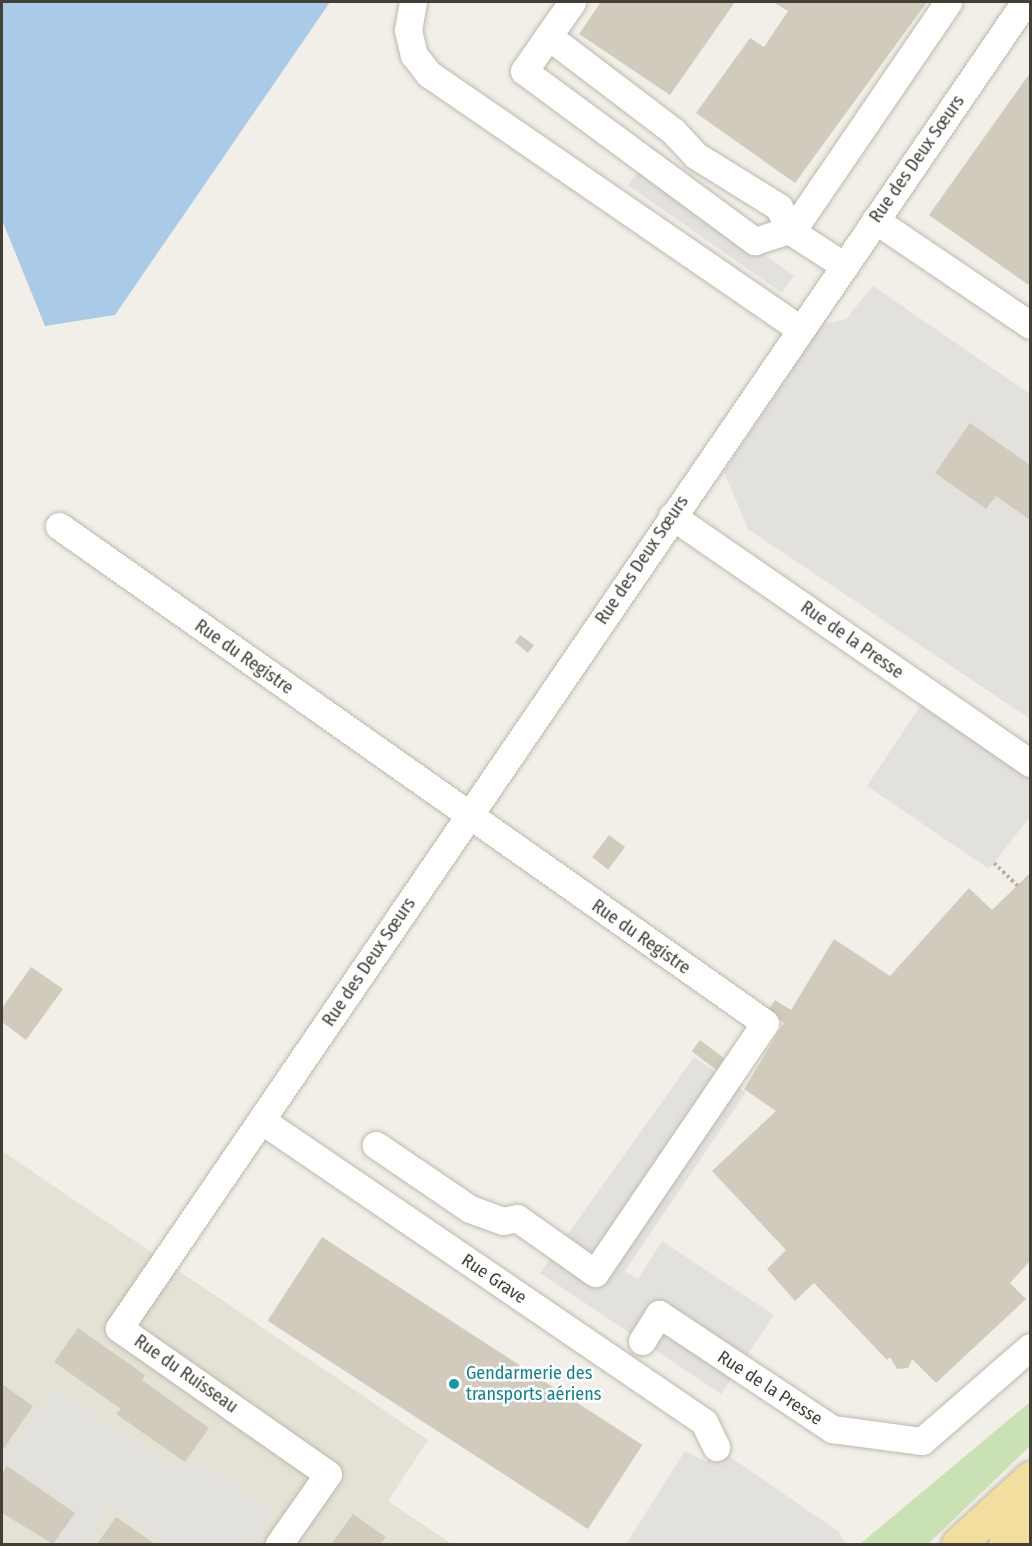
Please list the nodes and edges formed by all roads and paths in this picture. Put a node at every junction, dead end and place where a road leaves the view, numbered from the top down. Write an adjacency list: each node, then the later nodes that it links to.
1 (413, 2): 10 (lane)
2 (572, 2): 5 (lane)
3 (948, 2): 7 (lane)
4 (1025, 2): 6 (lane, Rue des Deux Sœurs)
5 (548, 36): 7 (lane); 7 (lane)
6 (875, 220): 8 (lane, Rue des Deux Sœurs); 9 (lane)
7 (790, 230): 8 (lane)
8 (843, 266): 10 (lane, Rue des Deux Sœurs)
9 (1030, 325)
10 (800, 329): 11 (lane, Rue des Deux Sœurs)
11 (672, 516): 13 (lane, Rue de la Presse); 14 (lane, Rue des Deux Sœurs)
12 (58, 526): 14 (lane, Rue du Registre)
13 (1030, 763)
14 (468, 816): 17 (lane, Rue des Deux Sœurs); 18 (lane, Rue du Registre)
15 (994, 863): 16 (path)
16 (1018, 886)
17 (261, 1120): 21 (lane, Rue Grave); 24 (lane, Rue du Ruisseau)
18 (376, 1145)
19 (642, 1341): 20 (lane, Rue de la Presse)
20 (1030, 1347)
21 (716, 1448)
22 (1030, 1478): 25 (main road)
23 (1030, 1516): 26 (main road)
24 (279, 1545)
25 (958, 1545)
26 (1005, 1545)

